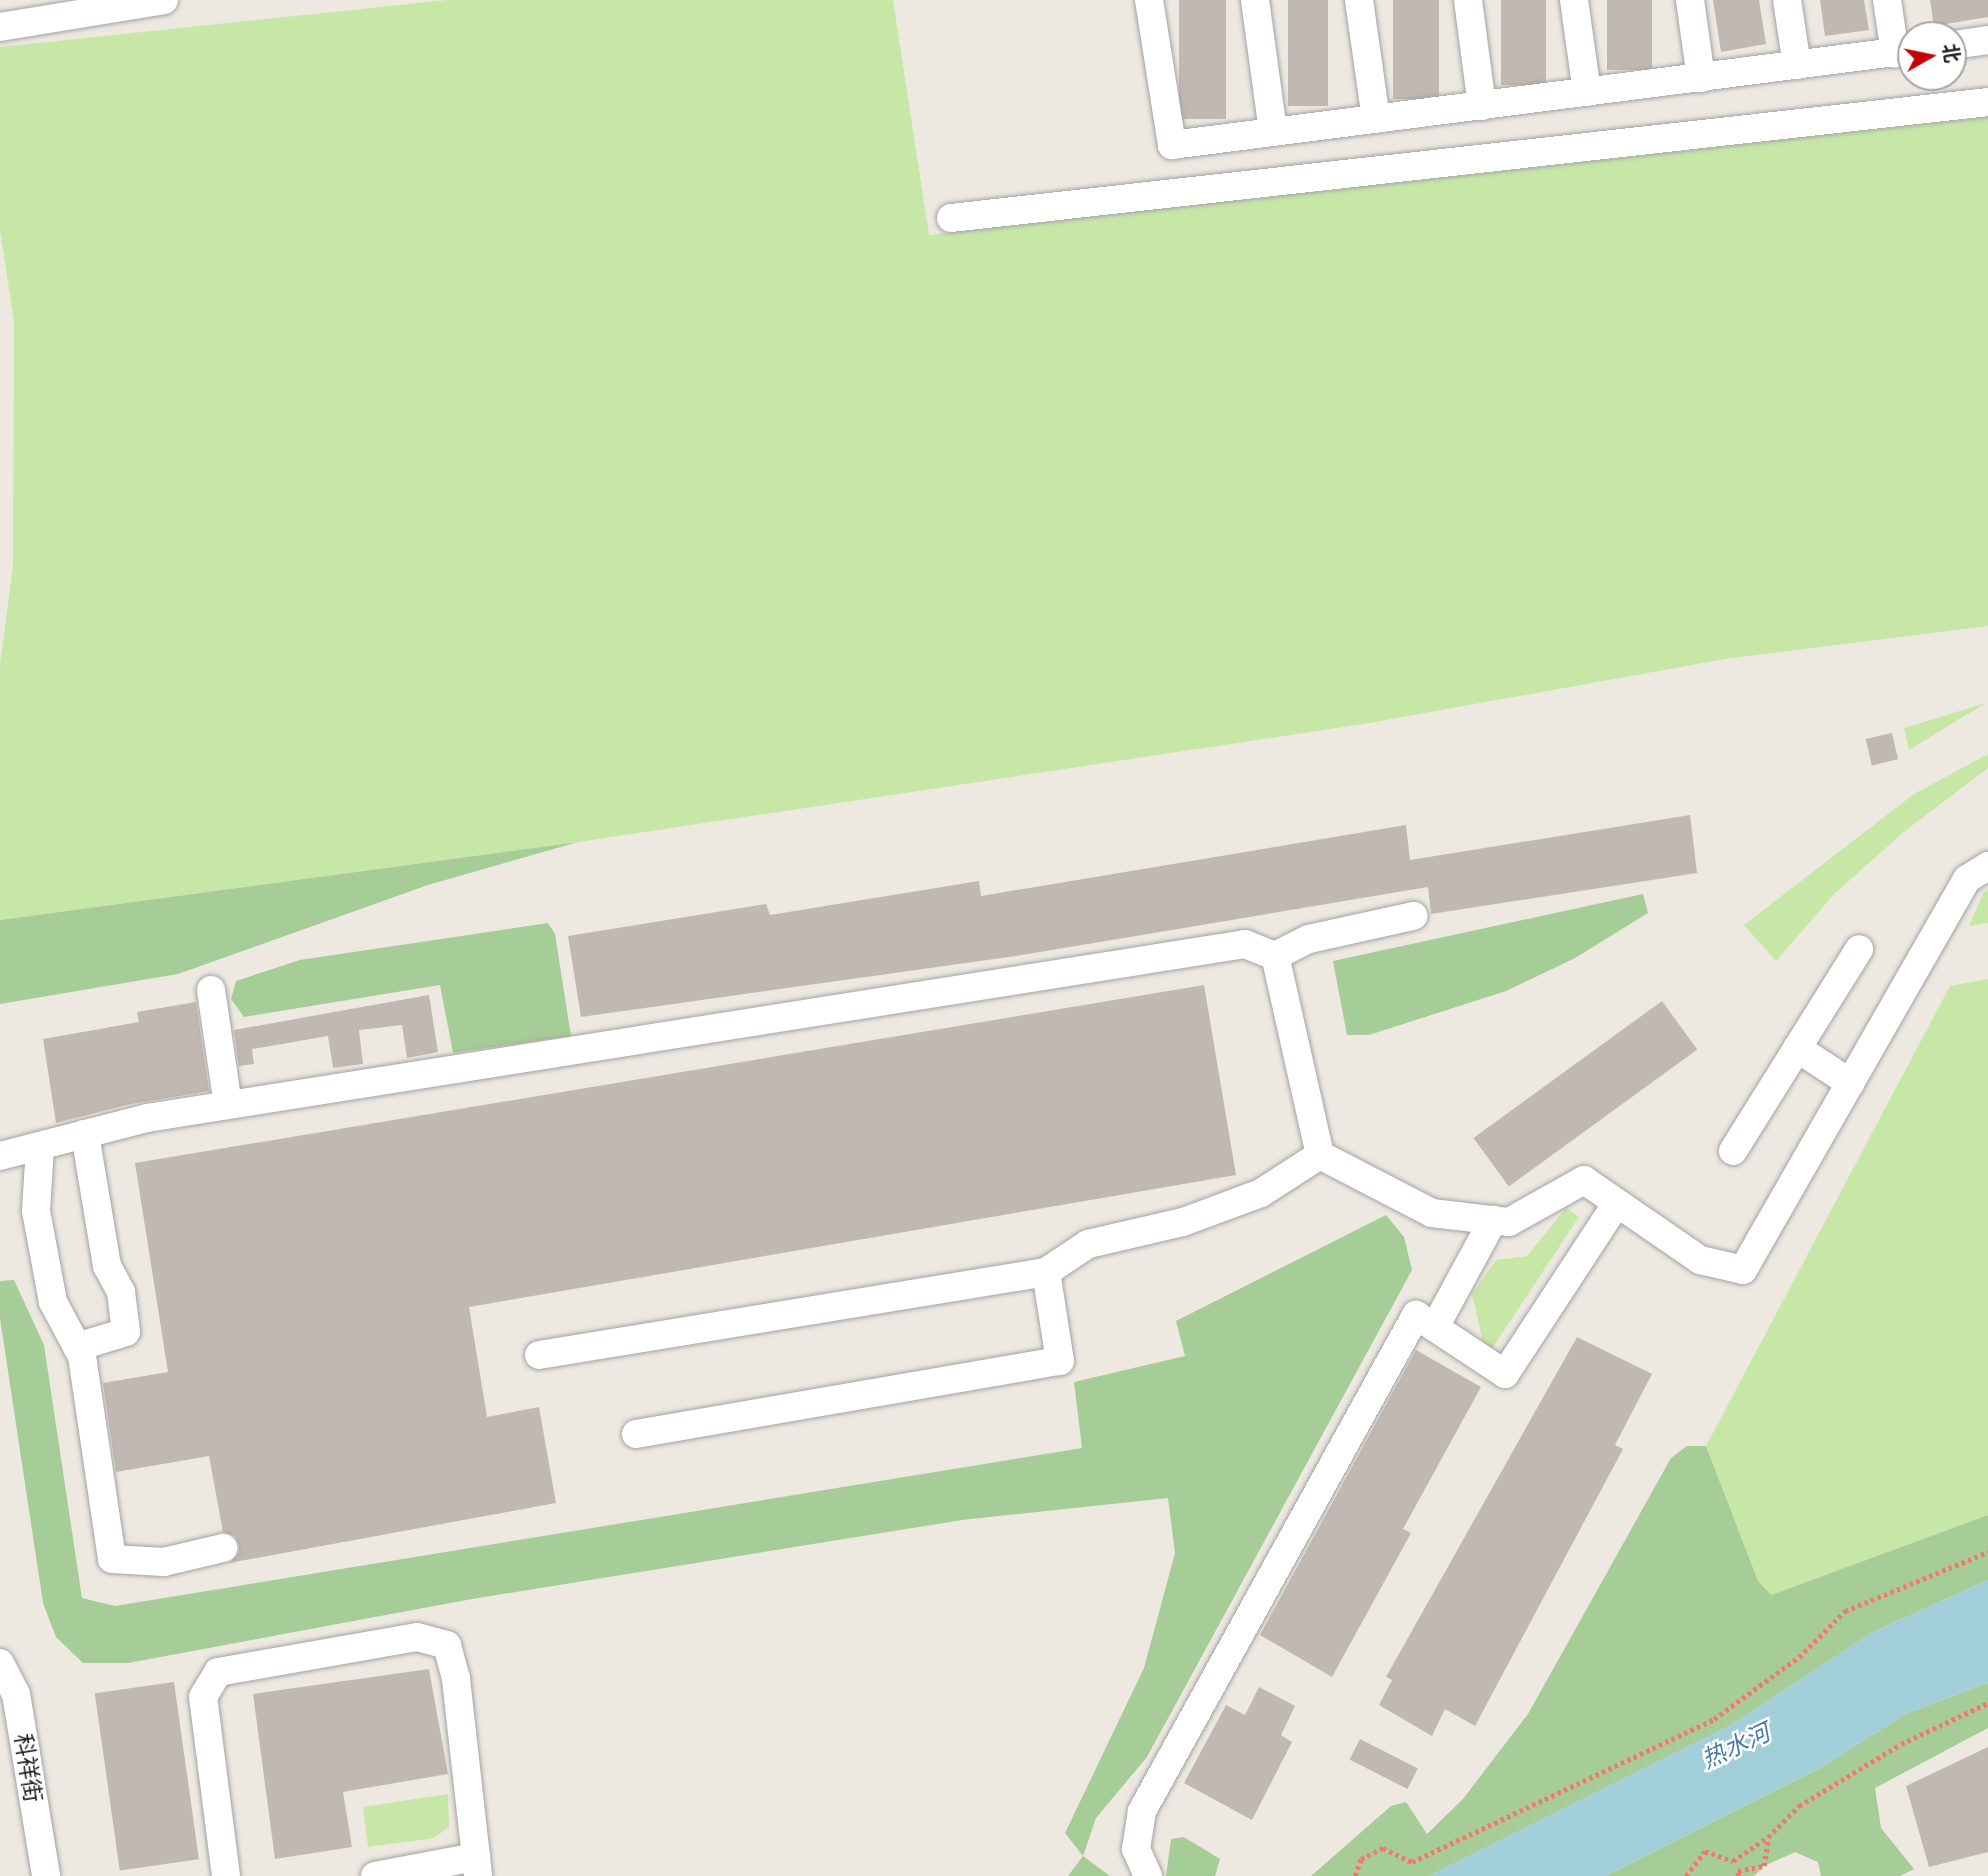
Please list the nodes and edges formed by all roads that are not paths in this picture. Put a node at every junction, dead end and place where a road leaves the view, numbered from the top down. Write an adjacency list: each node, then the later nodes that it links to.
1 (164, 0): 10 (street)
2 (1149, 0): 21 (street)
3 (1255, 0): 21 (street)
4 (1359, 0): 20 (street)
5 (1468, 0): 19 (street)
6 (1574, 0): 17 (street)
7 (1690, 0): 16 (street)
8 (1787, 0): 15 (street)
9 (1887, 0): 11 (street)
10 (0, 27)
11 (1897, 32)
12 (1988, 40): 13 (street)
13 (1967, 43)
14 (1897, 52): 15 (street)
15 (1797, 65): 16 (street)
16 (1701, 78): 17 (street)
17 (1587, 92): 19 (street)
18 (1988, 102): 22 (street)
19 (1482, 106): 20 (street)
20 (1376, 119): 21 (street)
21 (1273, 132)
22 (951, 218)
23 (1988, 866): 29 (street)
24 (1413, 916): 26 (street)
25 (1859, 949): 28 (street)
26 (1275, 956): 30 (street); 34 (street)
27 (211, 990): 30 (street)
28 (1797, 1048): 29 (street); 33 (street)
29 (1850, 1083): 36 (street)
30 (228, 1105): 31 (street)
31 (85, 1135): 32 (street); 40 (street)
32 (40, 1147): 35 (street); 40 (street)
33 (1733, 1151)
34 (1320, 1155): 37 (street); 38 (street)
35 (0, 1156)
36 (1617, 1203): 37 (street); 39 (street)
37 (1493, 1220): 39 (street)
38 (1046, 1272): 41 (street); 42 (street)
39 (1435, 1327): 49 (street)
40 (77, 1347): 43 (street)
41 (539, 1355)
42 (636, 1434)
43 (223, 1548)
44 (0, 1663): 46 (street, 科祥街)
45 (477, 1867): 47 (street); 48 (street)
46 (46, 1876)
47 (226, 1876)
48 (374, 1876)
49 (1148, 1876)

